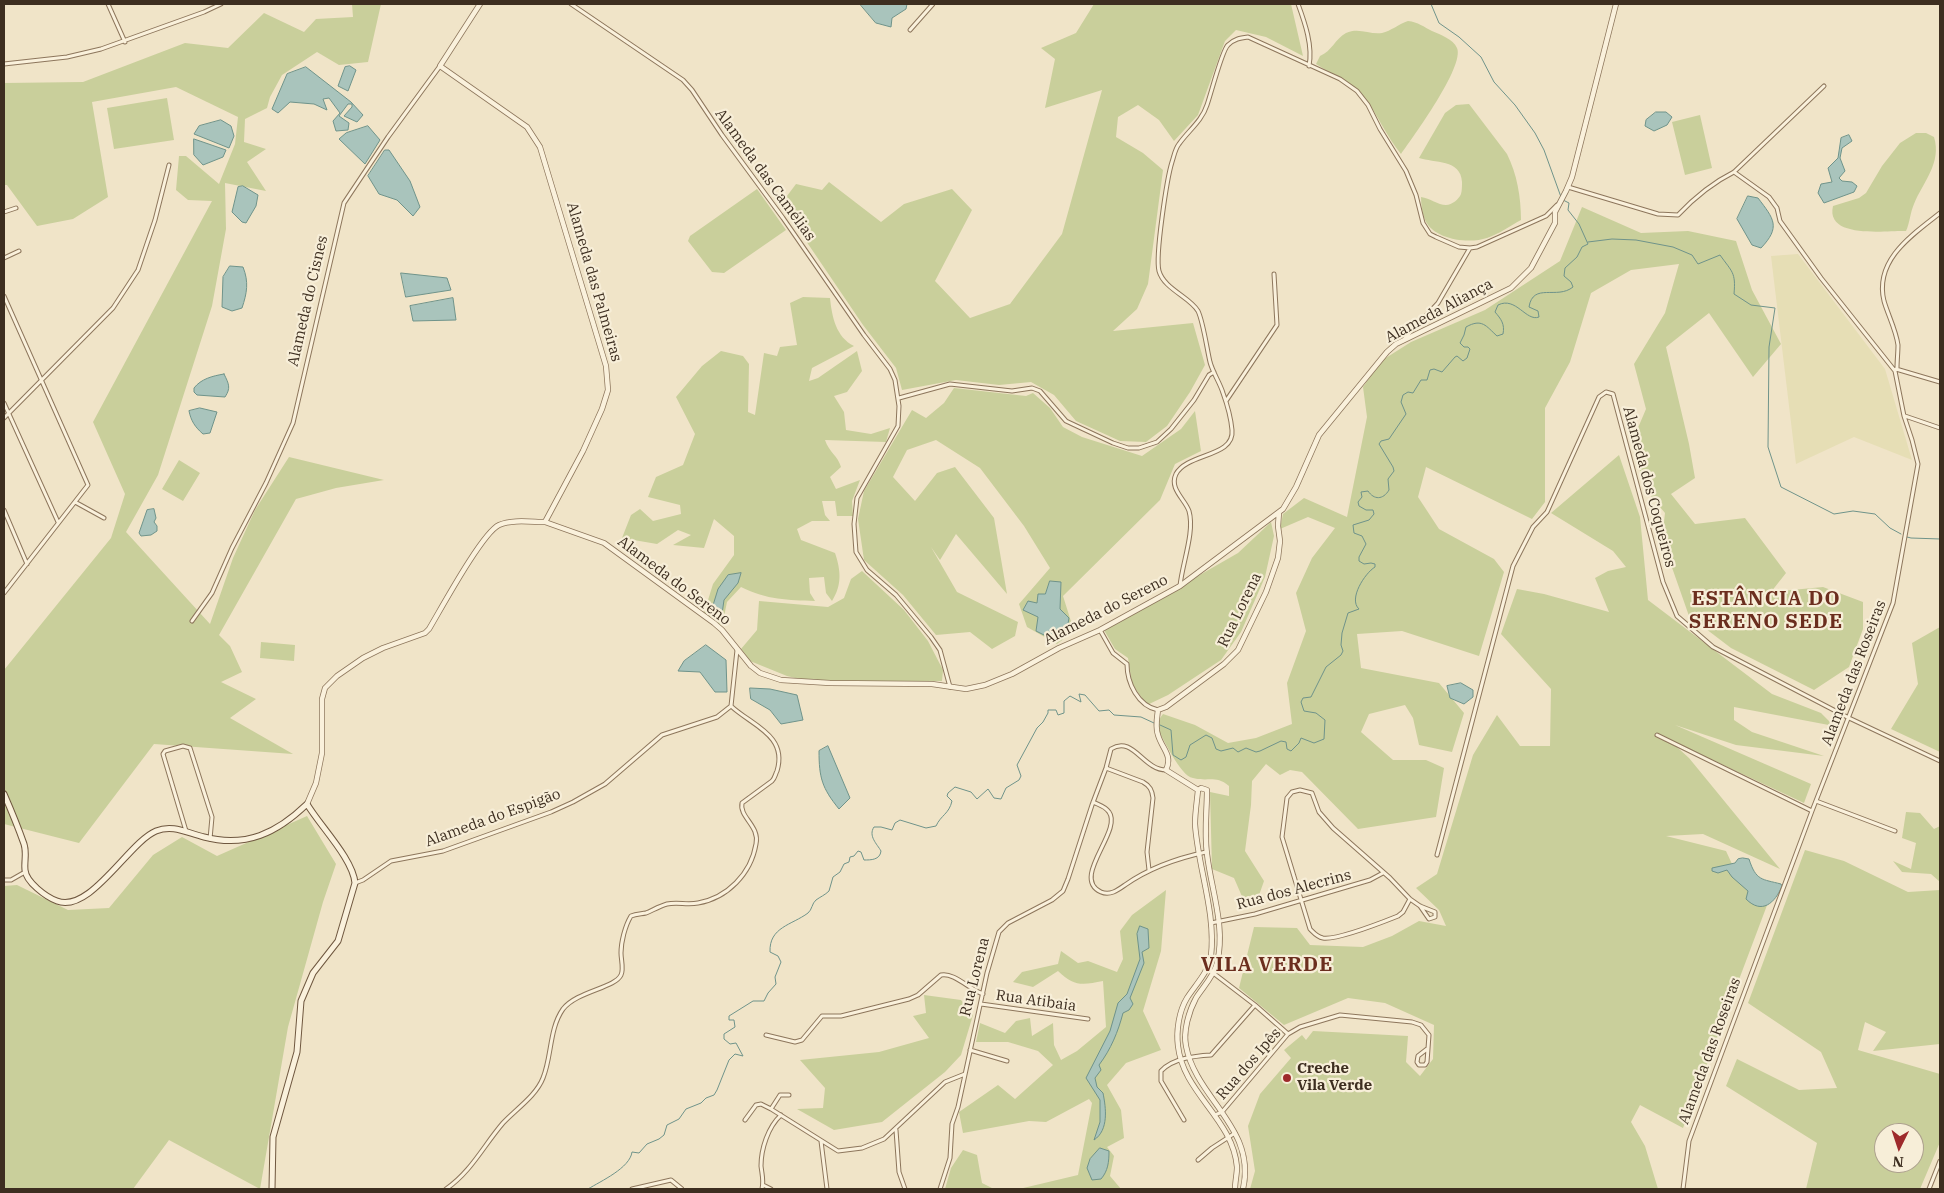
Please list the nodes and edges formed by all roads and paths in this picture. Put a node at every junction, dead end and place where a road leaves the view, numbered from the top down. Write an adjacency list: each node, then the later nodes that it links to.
1 (108, 4): 9 (street)
2 (221, 4): 9 (street)
3 (480, 4): 11 (street, Alameda do Cisnes)
4 (572, 4): 31 (street, Alameda das Camélias)
5 (933, 4): 8 (street)
6 (1298, 4): 12 (street)
7 (1616, 4): 16 (street, Alameda Aliança)
8 (910, 30)
9 (125, 42): 10 (street)
10 (4, 64)
11 (440, 66): 43 (street, Alameda das Palmeiras); 47 (street, Alameda do Cisnes)
12 (1309, 66): 21 (street, Alameda do Sereno); 28 (street, Alameda do Sereno)
13 (1824, 86): 15 (street)
14 (169, 165): 29 (street)
15 (1734, 172): 16 (street); 27 (street, Alameda das Roseiras)
16 (1567, 189): 17 (street, Alameda Aliança)
17 (1561, 201): 21 (street); 26 (street, Alameda Aliança)
18 (16, 208): 19 (street)
19 (4, 212)
20 (1940, 213): 27 (street)
21 (1470, 248): 26 (street)
22 (18, 251): 23 (street)
23 (4, 258)
24 (1274, 274): 32 (street)
25 (4, 296): 29 (street)
26 (1403, 341): 40 (street, Alameda Aliança)
27 (1896, 369): 30 (street); 35 (street, Alameda das Roseiras)
28 (1214, 372): 31 (street); 32 (street, Alameda do Sereno)
29 (41, 379): 34 (street); 38 (street)
30 (1940, 382)
31 (899, 398): 50 (street, Alameda das Camélias)
32 (1225, 402): 45 (street, Alameda do Sereno)
33 (4, 403): 34 (street)
34 (8, 412): 36 (street); 42 (street)
35 (1904, 416): 37 (street); 53 (street, Alameda das Roseiras)
36 (4, 418)
37 (1940, 428)
38 (75, 502): 41 (street); 42 (street)
39 (4, 510): 44 (street)
40 (1279, 512): 45 (street, Alameda Aliança); 52 (street, Rua Lorena)
41 (104, 518)
42 (58, 522): 44 (street)
43 (545, 522): 49 (street, Alameda do Sereno); 62 (street)
44 (27, 564): 46 (street)
45 (1180, 586): 48 (street, Alameda do Sereno)
46 (4, 593)
47 (192, 621)
48 (1100, 630): 50 (street, Alameda do Sereno); 52 (street)
49 (737, 650): 50 (street, Alameda do Sereno); 51 (street)
50 (950, 688)
51 (731, 706): 74 (street, Alameda do Espigão); 109 (street)
52 (1158, 710): 57 (street)
53 (1849, 718): 55 (street); 60 (street, Alameda das Roseiras); 69 (street, Alameda dos Coqueiros)
54 (1657, 735): 63 (street)
55 (1940, 761)
56 (1106, 768): 57 (street, Rua Lorena); 61 (street, Rua Lorena); 70 (street)
57 (1166, 770): 58 (street)
58 (1198, 790): 67 (street); 68 (street)
59 (4, 794): 71 (main road)
60 (1816, 801): 63 (street, Alameda das Roseiras); 64 (street)
61 (1093, 802): 70 (street); 82 (street, Rua Lorena)
62 (307, 804): 66 (main road); 74 (main road)
63 (1812, 811): 118 (street, Alameda das Roseiras)
64 (1894, 830)
65 (187, 832): 66 (main road); 66 (street); 71 (main road)
66 (210, 839)
67 (1206, 852): 68 (street); 78 (street)
68 (1199, 854): 70 (street); 79 (street)
69 (1437, 855)
70 (1149, 870)
71 (25, 872): 73 (street)
72 (1383, 873): 75 (street); 76 (street, Rua dos Alecrins); 76 (street)
73 (4, 880)
74 (355, 883): 108 (main road)
75 (1410, 898): 76 (street); 77 (street)
76 (1300, 900): 78 (street, Rua dos Alecrins)
77 (1420, 906): 77 (street)
78 (1218, 922): 79 (street, Rua dos Alecrins); 81 (street)
79 (1210, 923): 80 (street)
80 (1208, 968): 81 (street); 91 (street)
81 (1213, 972): 84 (street); 90 (street)
82 (983, 994): 83 (street, Rua Lorena); 86 (street)
83 (980, 1004): 85 (street, Rua Atibaia); 89 (street, Rua Lorena)
84 (1255, 1005): 87 (street); 90 (street)
85 (1088, 1020)
86 (766, 1034)
87 (1288, 1034): 88 (street, Rua dos Ipês); 96 (street, Rua dos Ipês)
88 (1427, 1049): 88 (street, Rua dos Ipês)
89 (970, 1050): 92 (street); 93 (street, Rua Lorena)
90 (1188, 1057): 91 (street); 96 (street)
91 (1180, 1060): 97 (street); 100 (street)
92 (1007, 1061)
93 (966, 1074): 101 (street); 115 (street, Rua Lorena)
94 (788, 1095): 95 (street)
95 (771, 1108): 98 (street); 99 (street)
96 (1222, 1112): 97 (street, Rua dos Ipês); 102 (street)
97 (1214, 1115): 103 (street)
98 (780, 1116): 104 (street); 107 (street)
99 (746, 1120)
100 (1184, 1120)
101 (896, 1130): 104 (street); 114 (street)
102 (1236, 1133): 103 (street); 117 (street)
103 (1229, 1138): 105 (street); 116 (street)
104 (821, 1141): 113 (street)
105 (1198, 1160)
106 (1940, 1161): 119 (street)
107 (762, 1187): 112 (street)
108 (272, 1189)
109 (446, 1189)
110 (632, 1189): 111 (street)
111 (682, 1189)
112 (771, 1189)
113 (826, 1189)
114 (905, 1189)
115 (940, 1189)
116 (1235, 1189)
117 (1243, 1189)
118 (1683, 1189)
119 (1929, 1189)

